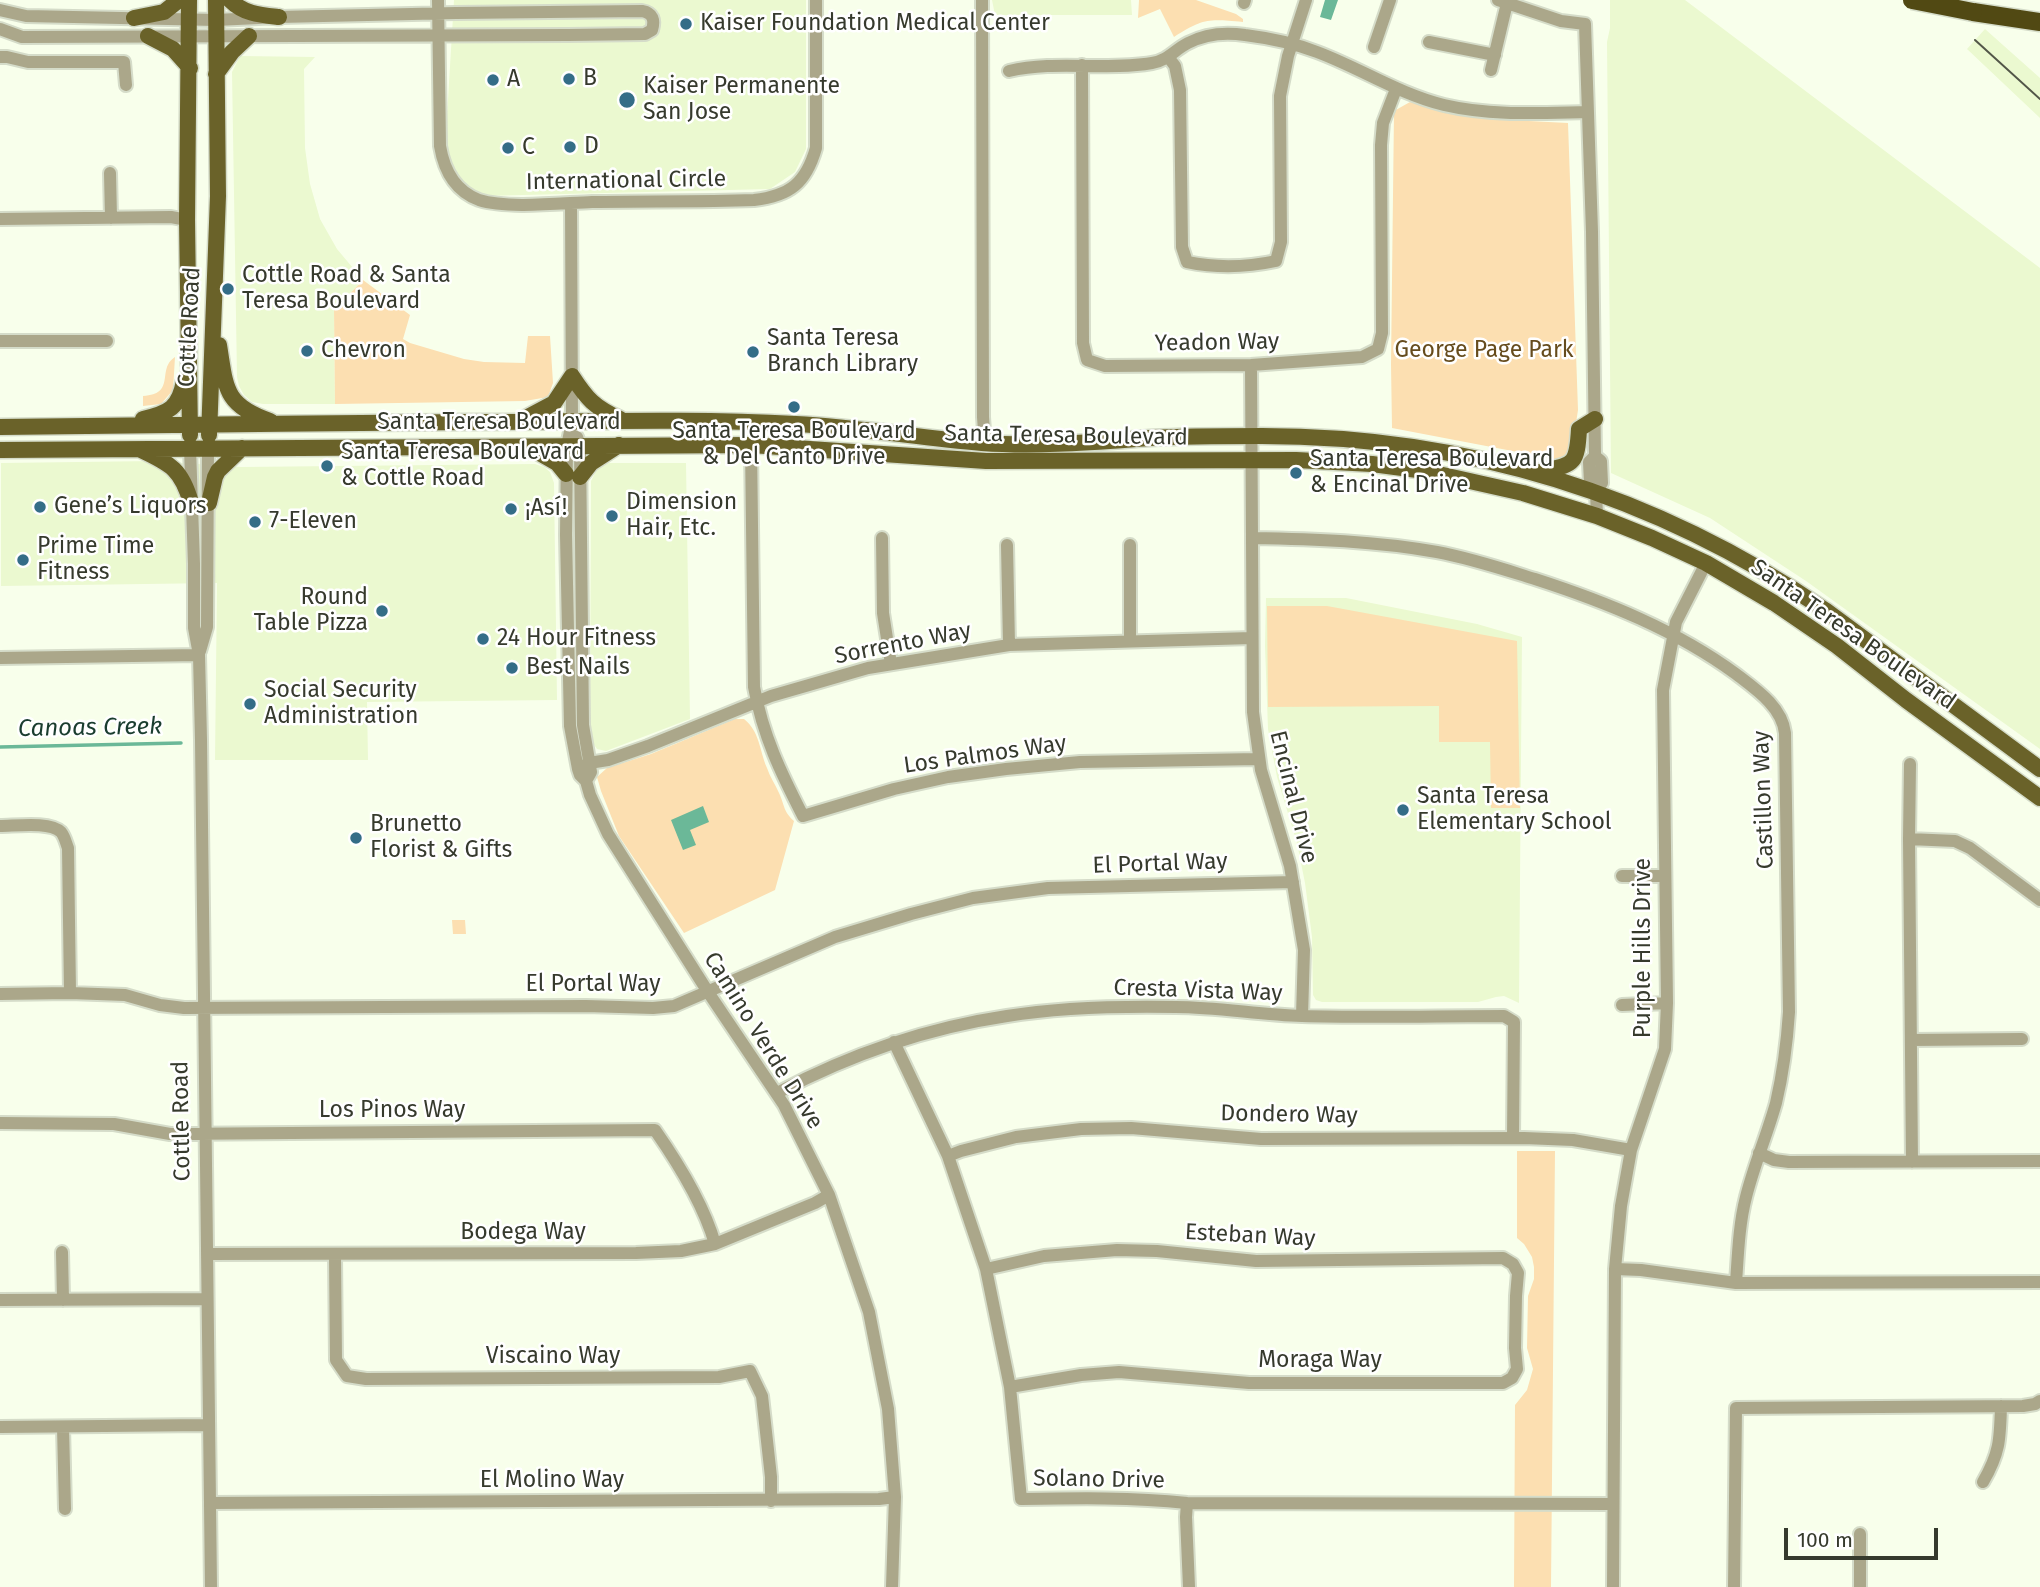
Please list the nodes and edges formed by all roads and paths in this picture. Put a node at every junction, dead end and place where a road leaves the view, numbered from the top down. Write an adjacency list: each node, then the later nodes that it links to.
1 (179, 0): 15 (main road)
2 (189, 0): 17 (main road, Cottle Road)
3 (216, 0): 18 (main road, Cottle Road)
4 (230, 0): 14 (main road)
5 (438, 0): 13 (street, International Circle)
6 (816, 0): 38 (street, International Circle)
7 (982, 0): 59 (street)
8 (1306, 0): 24 (street)
9 (1390, 0): 25 (street)
10 (1912, 0): 16 (highway, bridge)
11 (1502, 2): 26 (street); 36 (street)
12 (0, 10): 15 (street)
13 (438, 14): 14 (street); 20 (street, International Circle); 20 (street)
14 (279, 17): 18 (street)
15 (134, 18): 17 (street)
16 (2040, 22)
17 (190, 28): 18 (street); 21 (street); 30 (main road, Cottle Road)
18 (216, 28): 22 (street); 33 (main road, Cottle Road)
19 (0, 29): 21 (street)
20 (438, 35): 22 (street); 38 (street, International Circle)
21 (148, 36): 30 (main road)
22 (249, 36): 33 (main road)
23 (1429, 42): 26 (street)
24 (1291, 44): 28 (street); 28 (street); 35 (street)
25 (1374, 47)
26 (1495, 55): 32 (street)
27 (0, 57): 34 (street)
28 (1169, 58): 29 (street)
29 (1082, 65): 31 (street); 46 (street, Yeadon Way)
30 (190, 68): 41 (main road, Cottle Road)
31 (1009, 71)
32 (1491, 71)
33 (216, 74): 42 (main road, Cottle Road)
34 (126, 85)
35 (1396, 89): 36 (street); 46 (street, Yeadon Way)
36 (1587, 112): 48 (street)
37 (110, 173): 39 (street)
38 (571, 203): 47 (street, Camino Verde Drive)
39 (111, 218): 40 (street); 41 (street)
40 (0, 219)
41 (187, 220): 45 (main road, Cottle Road)
42 (215, 319): 53 (main road, Cottle Road); 54 (main road)
43 (0, 341): 44 (street)
44 (107, 341)
45 (189, 351): 52 (main road, Cottle Road); 55 (main road)
46 (1251, 365): 57 (street, Encinal Drive)
47 (572, 376): 49 (main road); 50 (main road); 51 (street, Camino Verde Drive)
48 (1595, 419): 69 (main road); 71 (street)
49 (625, 421): 51 (main road, Santa Teresa Boulevard); 59 (main road, Santa Teresa Boulevard)
50 (518, 422): 51 (main road, Santa Teresa Boulevard); 54 (main road, Santa Teresa Boulevard)
51 (572, 422): 62 (street, Camino Verde Drive)
52 (190, 424): 53 (main road, Santa Teresa Boulevard); 55 (main road, Santa Teresa Boulevard); 64 (main road, Cottle Road)
53 (209, 424): 54 (main road, Santa Teresa Boulevard); 65 (main road, Cottle Road)
54 (279, 424)
55 (117, 425): 56 (main road, Santa Teresa Boulevard)
56 (0, 427)
57 (1250, 436): 59 (main road, Santa Teresa Boulevard); 68 (street, Encinal Drive); 69 (main road, Santa Teresa Boulevard)
58 (620, 444): 60 (main road, Santa Teresa Boulevard); 62 (main road, Santa Teresa Boulevard); 70 (main road)
59 (985, 444)
60 (751, 445): 68 (main road, Santa Teresa Boulevard); 87 (street)
61 (527, 446): 62 (main road, Santa Teresa Boulevard); 63 (main road, Santa Teresa Boulevard); 70 (main road)
62 (574, 446): 70 (street, Camino Verde Drive)
63 (242, 447): 65 (main road, Santa Teresa Boulevard); 73 (main road)
64 (190, 448): 65 (main road, Santa Teresa Boulevard); 66 (main road, Santa Teresa Boulevard); 72 (street, Cottle Road)
65 (208, 448): 73 (street, Cottle Road)
66 (139, 449): 67 (main road, Santa Teresa Boulevard); 72 (main road)
67 (0, 450)
68 (1251, 460): 74 (main road, Santa Teresa Boulevard); 76 (street, Encinal Drive)
69 (1537, 472): 71 (main road, Santa Teresa Boulevard)
70 (573, 475): 90 (street, Camino Verde Drive)
71 (1596, 492): 74 (street); 91 (main road, Santa Teresa Boulevard)
72 (191, 503): 84 (street, Cottle Road)
73 (209, 503): 84 (street, Cottle Road)
74 (1597, 516): 79 (main road, Santa Teresa Boulevard)
75 (882, 538): 86 (street)
76 (1252, 538): 80 (street, Castillon Way); 81 (street, Encinal Drive)
77 (1007, 545): 83 (street)
78 (1130, 545): 82 (street)
79 (1706, 563): 80 (street, Purple Hills Drive); 92 (main road, Santa Teresa Boulevard)
80 (1673, 635): 96 (street, Purple Hills Drive); 114 (street, Castillon Way)
81 (1252, 638): 82 (street, Sorrento Way); 88 (street, Encinal Drive)
82 (1130, 640): 83 (street, Sorrento Way)
83 (1009, 645): 86 (street, Sorrento Way)
84 (199, 655): 85 (street); 104 (street, Cottle Road)
85 (0, 658)
86 (891, 664): 87 (street, Sorrento Way)
87 (757, 702): 88 (street, Los Palmos Way); 90 (street, Sorrento Way)
88 (1259, 759): 97 (street, Encinal Drive)
89 (1910, 764): 94 (street)
90 (583, 766): 99 (street, Camino Verde Drive)
91 (2040, 769)
92 (2040, 798)
93 (0, 826): 100 (street)
94 (1909, 839): 98 (street); 107 (street)
95 (1622, 876): 96 (street)
96 (1665, 876): 102 (street, Purple Hills Drive)
97 (1293, 882): 99 (street, El Portal Way); 105 (street, Encinal Drive)
98 (2040, 900)
99 (708, 992): 104 (street, El Portal Way); 109 (street, Camino Verde Drive)
100 (70, 993): 101 (street, El Portal Way); 104 (street, El Portal Way)
101 (0, 994)
102 (1667, 1003): 103 (street); 113 (street, Purple Hills Drive)
103 (1622, 1005)
104 (204, 1008): 111 (street, Cottle Road)
105 (1302, 1016): 108 (street, Cresta Vista Way); 112 (street, Cresta Vista Way)
106 (2022, 1039): 107 (street)
107 (1911, 1040): 117 (street)
108 (894, 1042): 109 (street, Cresta Vista Way); 115 (street, Solano Drive)
109 (777, 1094): 118 (street, Camino Verde Drive)
110 (0, 1123): 111 (street, Los Pinos Way)
111 (205, 1133): 119 (street, Los Pinos Way); 121 (street, Cottle Road)
112 (1513, 1138): 113 (street, Dondero Way); 115 (street, Dondero Way)
113 (1631, 1150): 125 (street, Purple Hills Drive)
114 (1759, 1153): 117 (street); 127 (street, Castillon Way)
115 (948, 1156): 124 (street, Solano Drive)
116 (2040, 1161): 117 (street)
117 (1912, 1162)
118 (829, 1195): 119 (street, Bodega Way); 138 (street, Camino Verde Drive)
119 (716, 1244): 122 (street, Bodega Way)
120 (62, 1252): 130 (street)
121 (207, 1254): 122 (street, Bodega Way); 128 (street, Cottle Road)
122 (335, 1255): 139 (street, Viscaino Way)
123 (1513, 1264): 124 (street, Esteban Way); 131 (street, Moraga Way)
124 (986, 1269): 131 (street, Solano Drive)
125 (1615, 1269): 127 (street); 142 (street, Purple Hills Drive)
126 (2040, 1282): 127 (street)
127 (1736, 1283)
128 (207, 1299): 130 (street); 134 (street, Cottle Road)
129 (0, 1300): 130 (street)
130 (63, 1300)
131 (1010, 1387): 141 (street, Solano Drive)
132 (2040, 1401): 133 (street)
133 (2001, 1406): 137 (street); 149 (street)
134 (208, 1425): 136 (street); 140 (street, Cottle Road)
135 (0, 1427): 136 (street)
136 (63, 1427): 143 (street)
137 (1983, 1482)
138 (895, 1497): 139 (street, El Molino Way); 146 (street, Camino Verde Drive)
139 (771, 1501): 140 (street, El Molino Way)
140 (210, 1503): 145 (street, Cottle Road)
141 (1187, 1503): 142 (street, Solano Drive); 147 (street)
142 (1613, 1504): 148 (street, Purple Hills Drive)
143 (65, 1508)
144 (1860, 1534): 150 (street)
145 (211, 1587)
146 (892, 1587)
147 (1189, 1587)
148 (1613, 1587)
149 (1734, 1587)
150 (1860, 1587)

